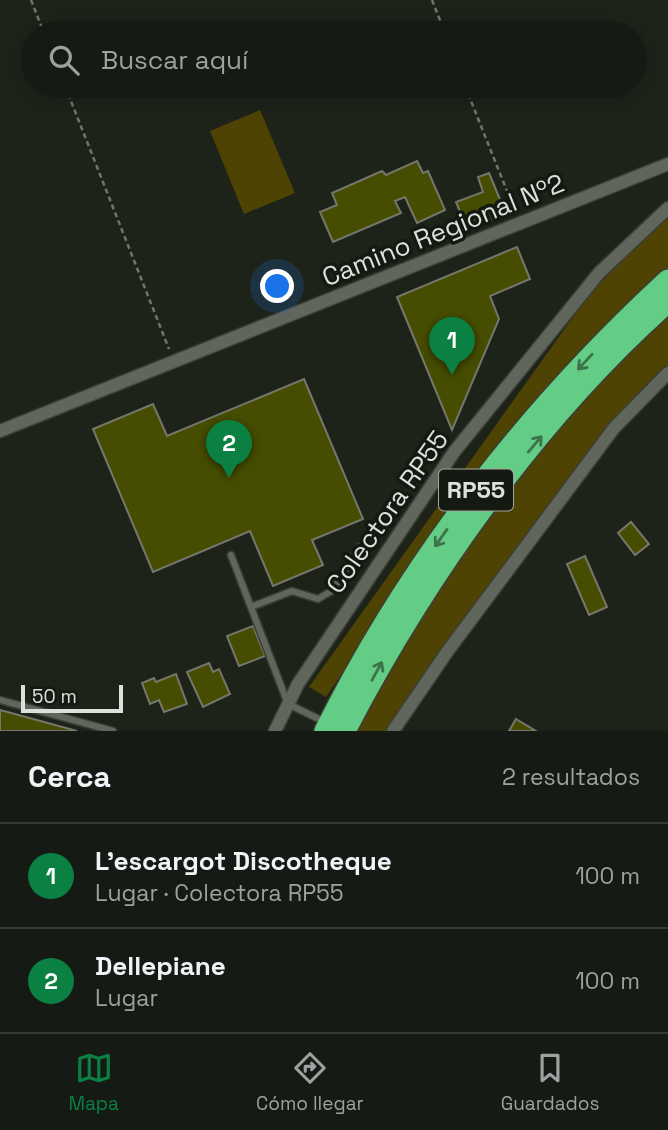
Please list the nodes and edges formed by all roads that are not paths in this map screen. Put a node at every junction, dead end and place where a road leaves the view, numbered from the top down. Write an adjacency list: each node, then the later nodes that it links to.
1 (668, 164): 6 (street, Camino Regional Nº2)
2 (668, 208): 11 (street, Colectora RP55)
3 (668, 280): 12 (highway, RP55, one-way to 12)
4 (668, 302): 12 (highway, RP55, one-way to 4)
5 (668, 373): 15 (street)
6 (0, 431)
7 (359, 547): 9 (lane)
8 (231, 555): 9 (lane)
9 (251, 607): 11 (lane)
10 (0, 700): 13 (lane)
11 (288, 704): 12 (lane); 14 (street, Colectora RP55)
12 (333, 729)
13 (113, 731)
14 (275, 731)
15 (393, 731)

